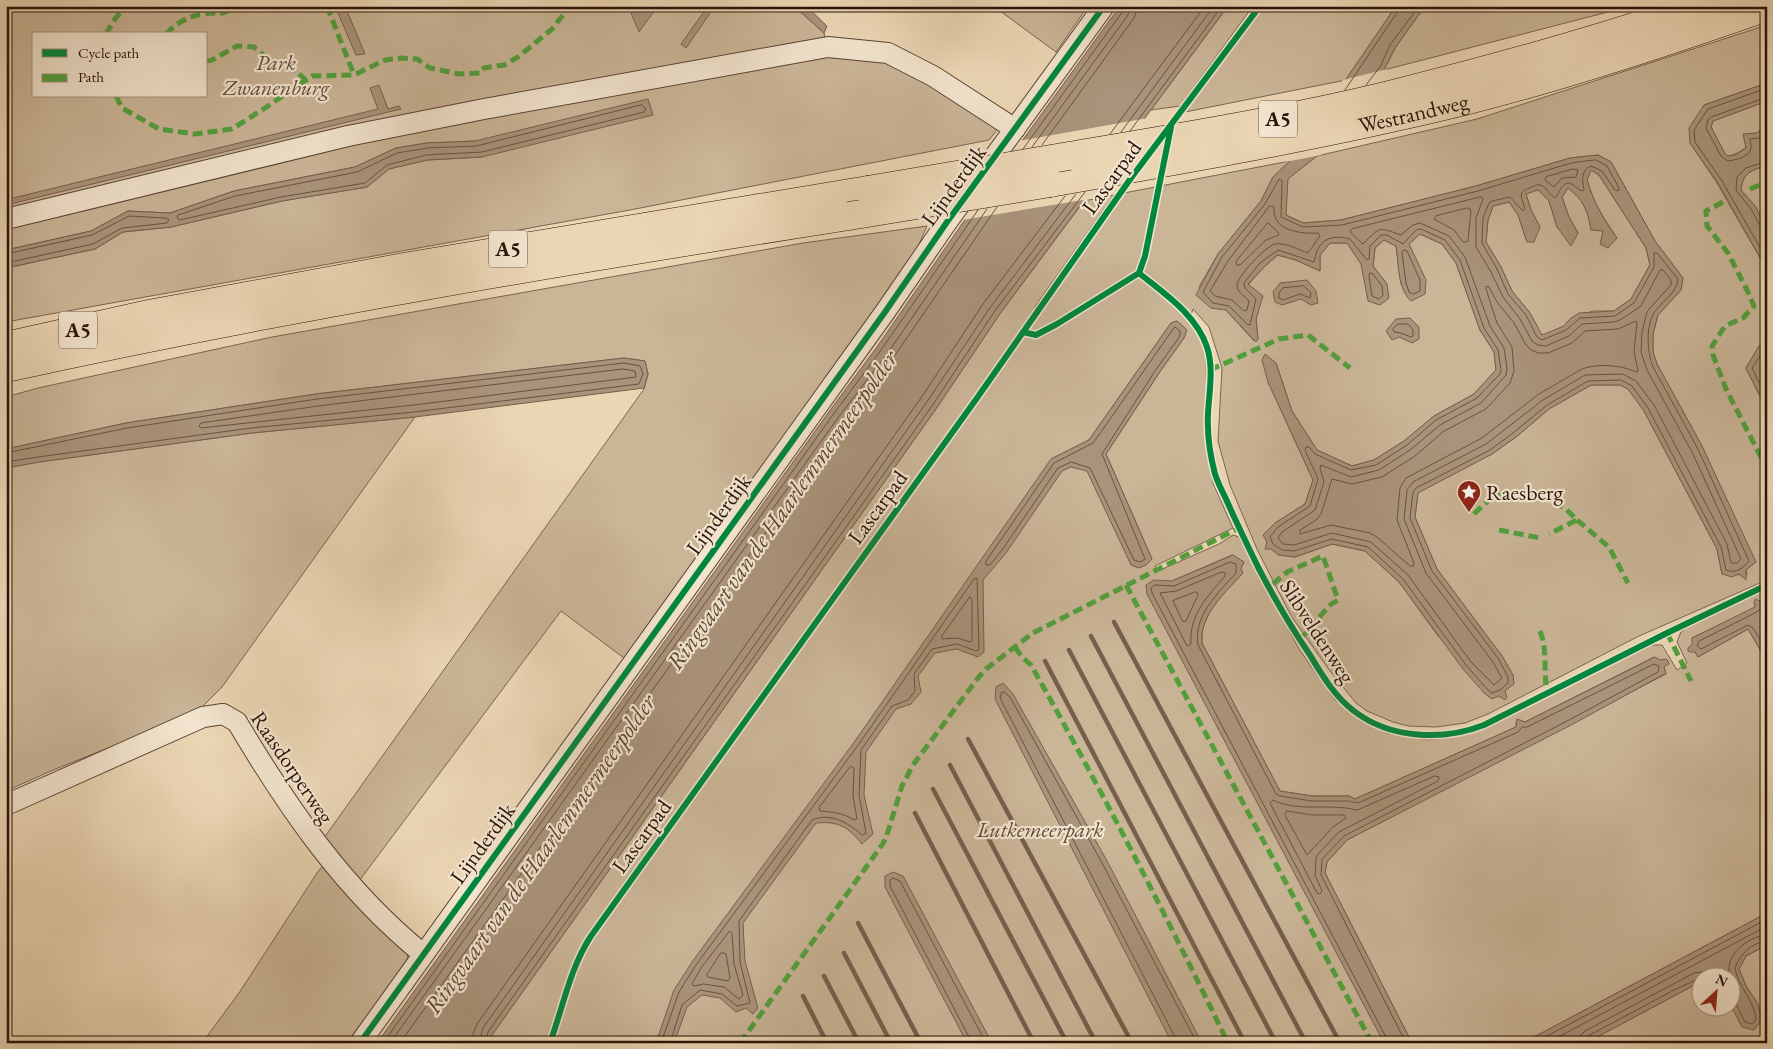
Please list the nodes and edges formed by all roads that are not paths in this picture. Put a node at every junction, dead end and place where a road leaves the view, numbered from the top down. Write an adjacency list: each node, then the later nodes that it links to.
1 (1104, 6): 4 (street, Lijnderdijk)
2 (1698, 6): 6 (highway, Westrandweg / A5, bridge)
3 (1767, 7): 7 (highway, Westrandweg / A5, bridge)
4 (1015, 129): 5 (street); 11 (street, Lijnderdijk)
5 (6, 219)
6 (6, 346)
7 (106, 346): 8 (highway, A5); 9 (highway)
8 (6, 368)
9 (6, 378)
10 (6, 805): 11 (street, Raasdorperweg)
11 (423, 954): 12 (street, Lijnderdijk)
12 (360, 1043)

